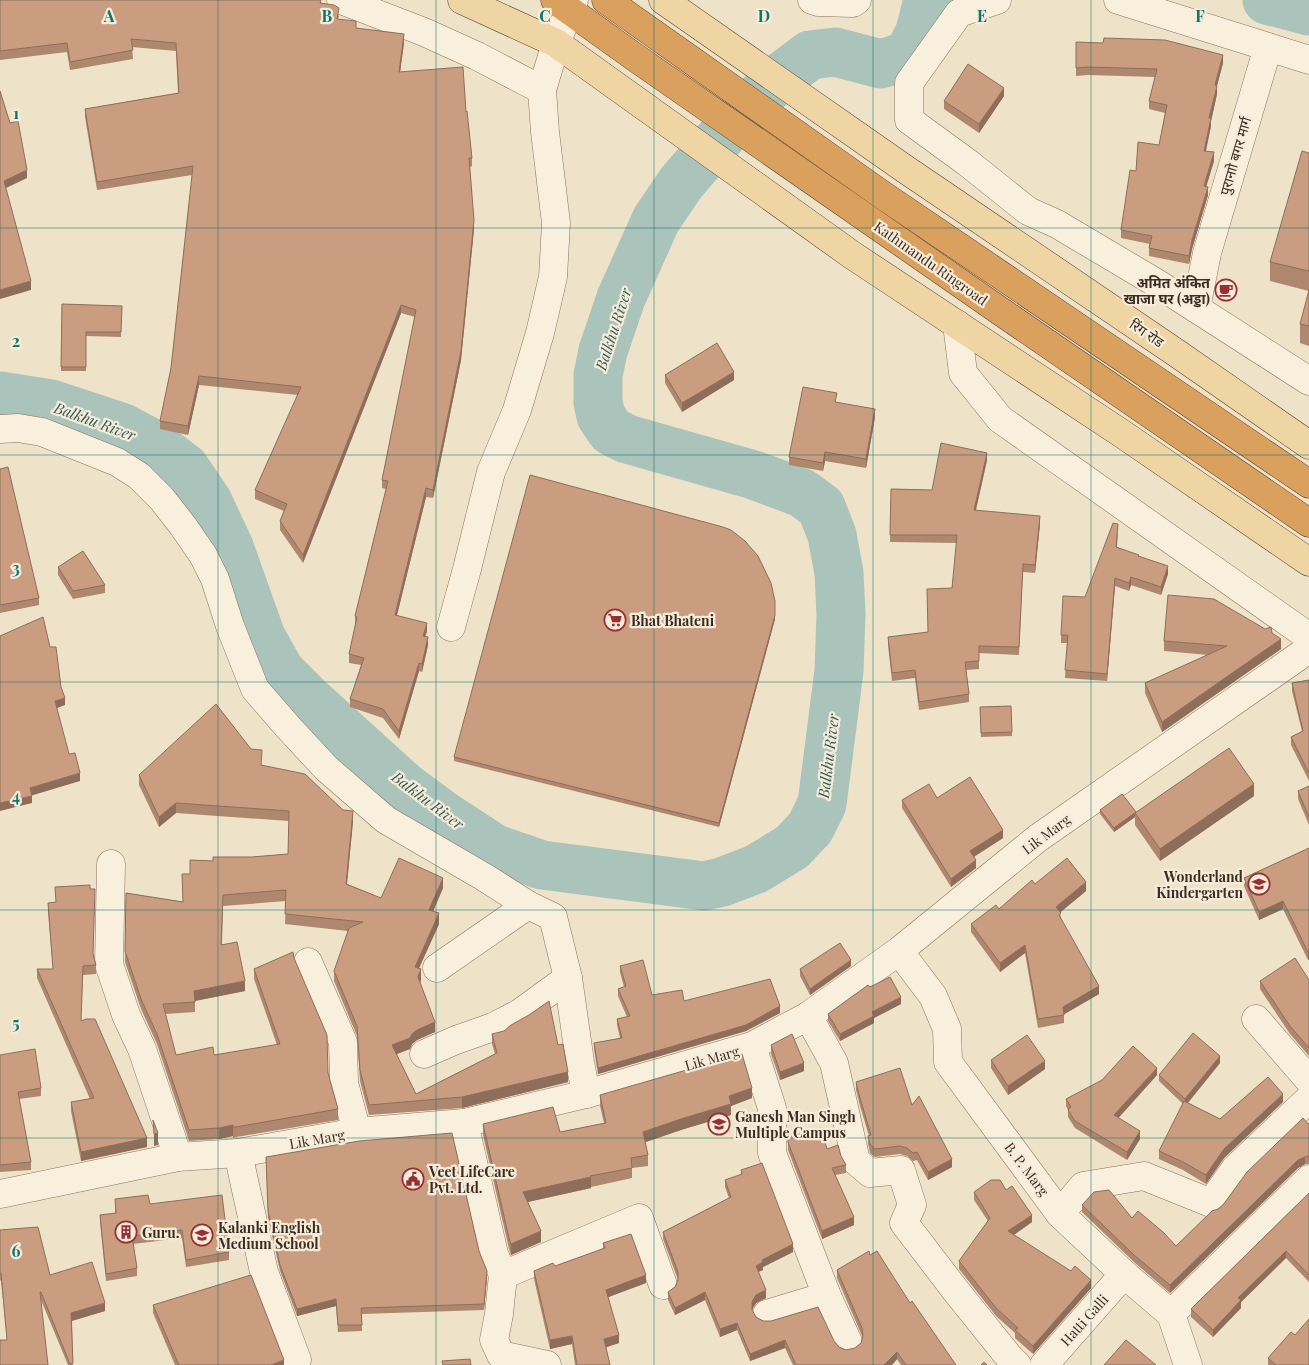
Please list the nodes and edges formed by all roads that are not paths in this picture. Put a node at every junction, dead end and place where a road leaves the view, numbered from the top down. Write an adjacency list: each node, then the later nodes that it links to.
1 (341, 0): 13 (street)
2 (462, 0): 10 (main road)
3 (606, 0): 19 (highway, Kathmandu Ringroad)
4 (812, 0): 5 (street)
5 (857, 0)
6 (997, 0): 14 (street)
7 (1118, 0): 11 (street)
8 (666, 2): 18 (main road, रिंग रोड)
9 (566, 3): 10 (street); 20 (highway, Kathmandu Ringroad)
10 (556, 43): 13 (street); 15 (main road)
11 (1268, 47): 12 (street); 14 (street, पुरानाो बगर मार्ग)
12 (1309, 60)
13 (542, 90): 22 (street)
14 (1196, 308): 16 (street)
15 (957, 324): 21 (main road); 23 (street)
16 (1309, 381)
17 (0, 429): 26 (street)
18 (1309, 445)
19 (1309, 484)
20 (1309, 523)
21 (1309, 562)
22 (451, 627)
23 (1309, 638)
24 (1309, 649): 27 (street, Lik Marg)
25 (110, 864): 41 (street)
26 (528, 905): 29 (street); 30 (street)
27 (899, 951): 31 (street, Lik Marg); 44 (street, B. P. Marg)
28 (308, 962): 39 (street)
29 (437, 968)
30 (568, 978): 34 (street); 36 (street)
31 (808, 1016): 33 (street, Lik Marg); 54 (street)
32 (1256, 1019): 35 (street)
33 (752, 1046): 36 (street, Lik Marg); 48 (street)
34 (424, 1054)
35 (1309, 1080)
36 (586, 1094): 38 (street, Lik Marg)
37 (1309, 1100): 44 (street)
38 (464, 1123): 39 (street, Lik Marg); 46 (street)
39 (357, 1132): 40 (street, Lik Marg)
40 (238, 1153): 41 (street, Lik Marg); 52 (street)
41 (178, 1157): 43 (street, Lik Marg)
42 (1309, 1179): 50 (street)
43 (0, 1194)
44 (1060, 1214): 45 (street, B. P. Marg)
45 (1124, 1274): 50 (street, B. P. Marg); 55 (street, Hatti Galli)
46 (503, 1275): 47 (street); 53 (street)
47 (663, 1285)
48 (827, 1296): 49 (street); 51 (street)
49 (767, 1314)
50 (1171, 1314): 56 (street)
51 (848, 1342)
52 (297, 1360)
53 (547, 1365)
54 (1017, 1365)
55 (1044, 1365)
56 (1188, 1365)

